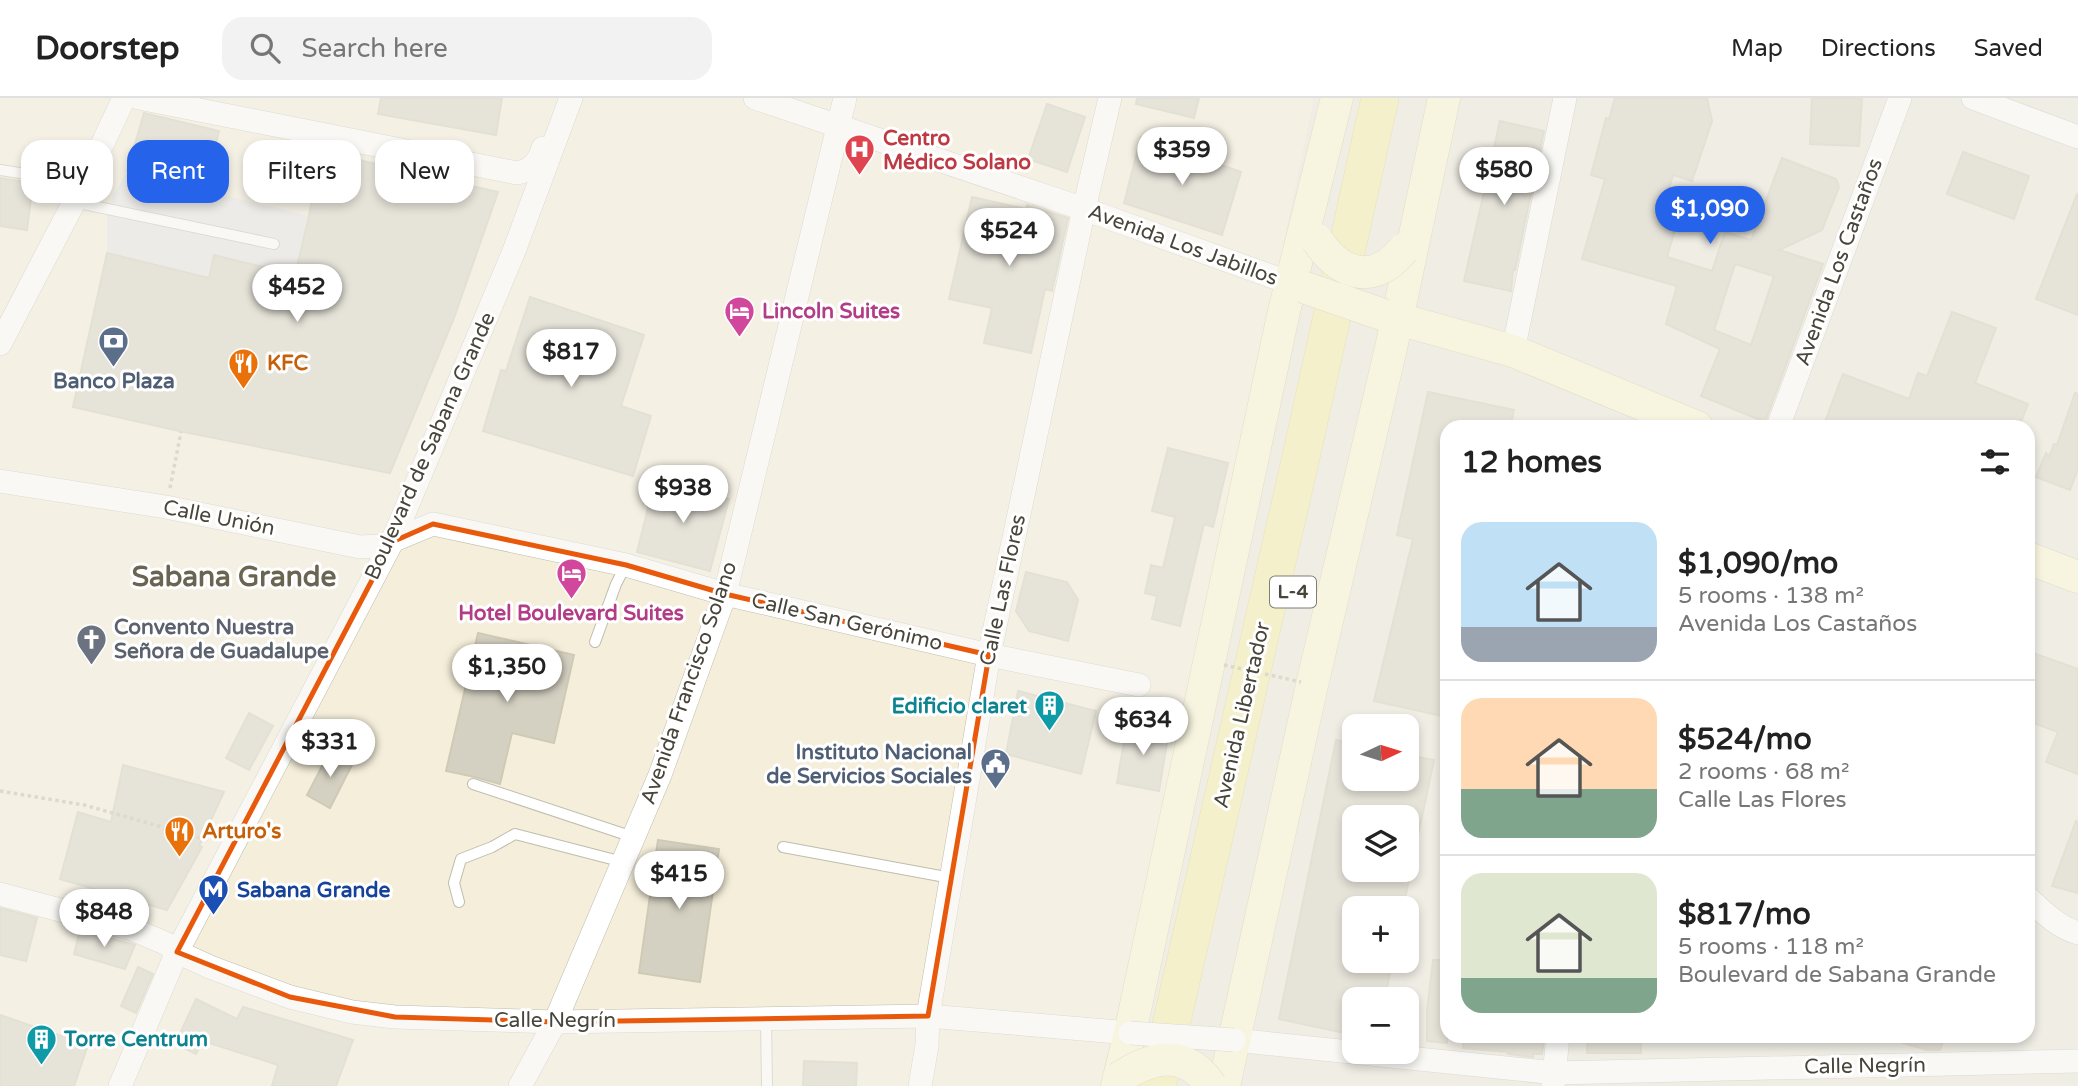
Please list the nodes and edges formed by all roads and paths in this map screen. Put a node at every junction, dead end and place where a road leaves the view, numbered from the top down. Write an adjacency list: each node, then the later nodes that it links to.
1 (124, 98): 17 (street)
2 (139, 98): 3 (street)
3 (558, 98)
4 (570, 98): 36 (street, Boulevard de Sabana Grande)
5 (755, 98): 15 (street, Avenida Los Jabillos)
6 (845, 98): 15 (street, Avenida Francisco Solano)
7 (1110, 98): 22 (street, Calle Las Flores)
8 (1336, 98): 23 (main road, Avenida Libertador)
9 (1380, 98): 71 (main road, Avenida Libertador / L-4)
10 (1403, 98): 72 (main road, Avenida Libertador / L-4)
11 (1444, 98): 24 (main road, L-4)
12 (1565, 98): 29 (street)
13 (1899, 98): 31 (street, Avenida Los Castaños)
14 (1973, 98): 16 (street)
15 (838, 125): 22 (street, Avenida Los Jabillos); 40 (street, Avenida Francisco Solano)
16 (2078, 137)
17 (104, 140)
18 (0, 170): 19 (lane)
19 (21, 176)
20 (113, 202): 25 (lane)
21 (74, 203): 28 (street)
22 (1084, 209): 26 (street, Avenida Los Jabillos); 42 (street, Calle Las Flores)
23 (1314, 225): 24 (main road, bridge); 26 (main road, Avenida Libertador)
24 (1409, 239): 27 (main road, L-4)
25 (274, 244)
26 (1297, 285): 27 (main road, bridge); 61 (main road, Avenida Libertador)
27 (1390, 318): 29 (main road); 62 (main road, L-4)
28 (0, 344)
29 (1513, 351): 30 (main road)
30 (1680, 420)
31 (1781, 420)
32 (181, 432): 34 (path)
33 (0, 481): 34 (street, Calle Unión)
34 (166, 507): 36 (street, Calle Unión)
35 (433, 524): 36 (street, Calle Unión); 38 (street, Calle San Gerónimo)
36 (392, 542): 57 (street, Boulevard de Sabana Grande)
37 (2035, 561): 39 (main road)
38 (626, 565): 40 (street, Calle San Gerónimo); 41 (lane)
39 (2078, 577)
40 (725, 594): 42 (street, Calle San Gerónimo); 48 (street, Avenida Francisco Solano)
41 (596, 642)
42 (989, 655): 45 (street, Calle San Gerónimo); 52 (street, Calle Las Flores)
43 (1224, 665): 44 (path, bridge)
44 (1301, 682)
45 (1139, 685)
46 (473, 784): 48 (lane)
47 (0, 791): 49 (path)
48 (633, 837): 51 (street, Avenida Francisco Solano)
49 (208, 840)
50 (783, 847): 52 (lane)
51 (623, 862): 54 (lane); 60 (street, Avenida Francisco Solano)
52 (951, 878): 58 (street, Calle Las Flores)
53 (0, 894): 57 (street, Calle Negrín)
54 (459, 902)
55 (2035, 905): 56 (street)
56 (2078, 933)
57 (177, 952): 60 (street, Calle Negrín); 67 (street, Boulevard de Sabana Grande)
58 (928, 1016): 59 (street, Calle Negrín); 61 (street, Calle Negrín); 70 (street, Calle Las Flores)
59 (766, 1018): 60 (street, Calle Negrín); 69 (lane)
60 (555, 1022): 68 (street, Avenida Francisco Solano)
61 (1130, 1033): 62 (street, Calle Negrín, bridge); 66 (main road, Avenida Libertador)
62 (1234, 1040): 65 (street, Calle Negrín); 74 (main road, L-4)
63 (1557, 1043): 65 (street)
64 (2078, 1061): 65 (street, Calle Negrín)
65 (1554, 1080)
66 (1118, 1082): 73 (main road, bridge)
67 (120, 1086)
68 (520, 1086)
69 (766, 1086)
70 (920, 1086)
71 (1157, 1086)
72 (1181, 1086)
73 (1211, 1086)
74 (1224, 1086)

